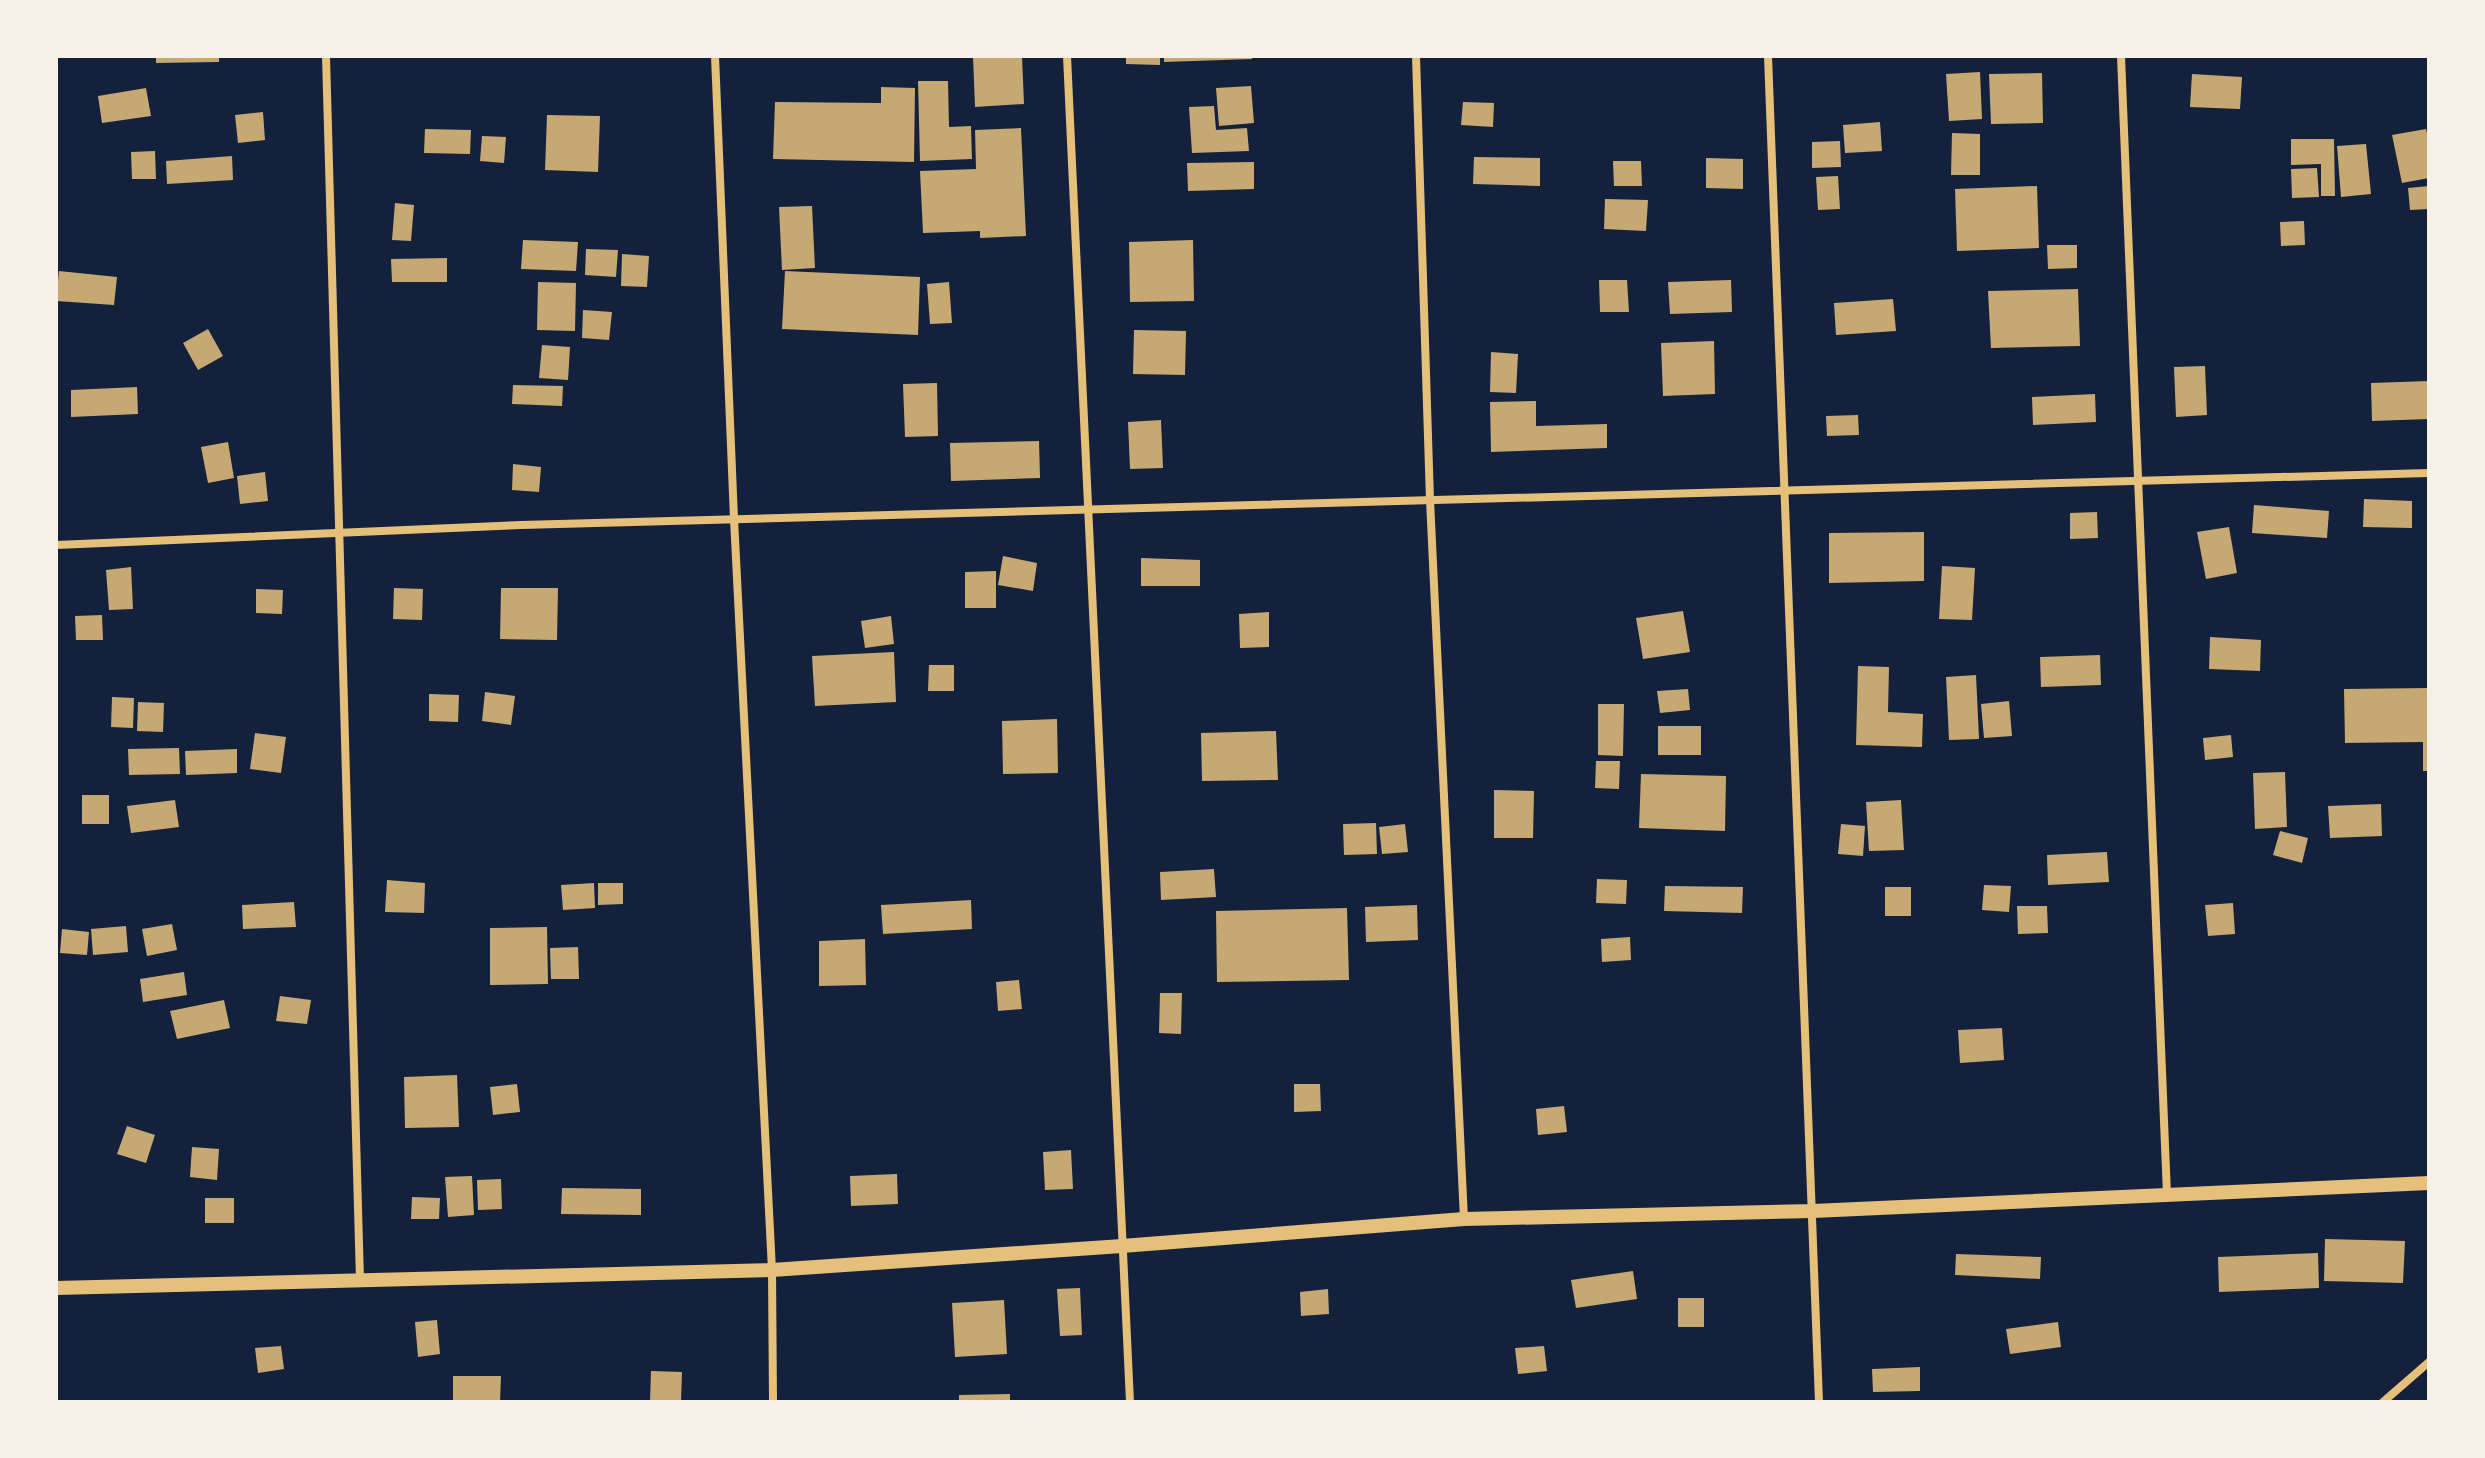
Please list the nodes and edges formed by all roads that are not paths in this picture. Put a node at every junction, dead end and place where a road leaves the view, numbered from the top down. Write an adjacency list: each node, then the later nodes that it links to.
1 (326, 56): 13 (street)
2 (715, 56): 12 (street)
3 (1067, 56): 11 (street)
4 (1416, 56): 10 (street)
5 (1768, 56): 9 (street)
6 (2121, 56): 8 (street)
7 (2429, 473): 8 (street)
8 (2138, 481): 9 (street); 16 (street)
9 (1785, 490): 10 (street); 17 (street)
10 (1430, 500): 11 (street); 18 (street)
11 (1088, 509): 12 (street); 19 (street)
12 (734, 519): 13 (street); 20 (street)
13 (340, 533): 14 (street); 21 (street)
14 (56, 545)
15 (2429, 1183): 16 (street)
16 (2167, 1195): 17 (street)
17 (1813, 1211): 18 (street); 26 (street)
18 (1464, 1219): 19 (street)
19 (1122, 1246): 20 (street); 25 (street)
20 (772, 1270): 21 (street); 24 (street)
21 (360, 1280): 22 (street)
22 (56, 1288)
23 (2429, 1362): 27 (street)
24 (773, 1402)
25 (1130, 1402)
26 (1819, 1402)
27 (2383, 1402)

